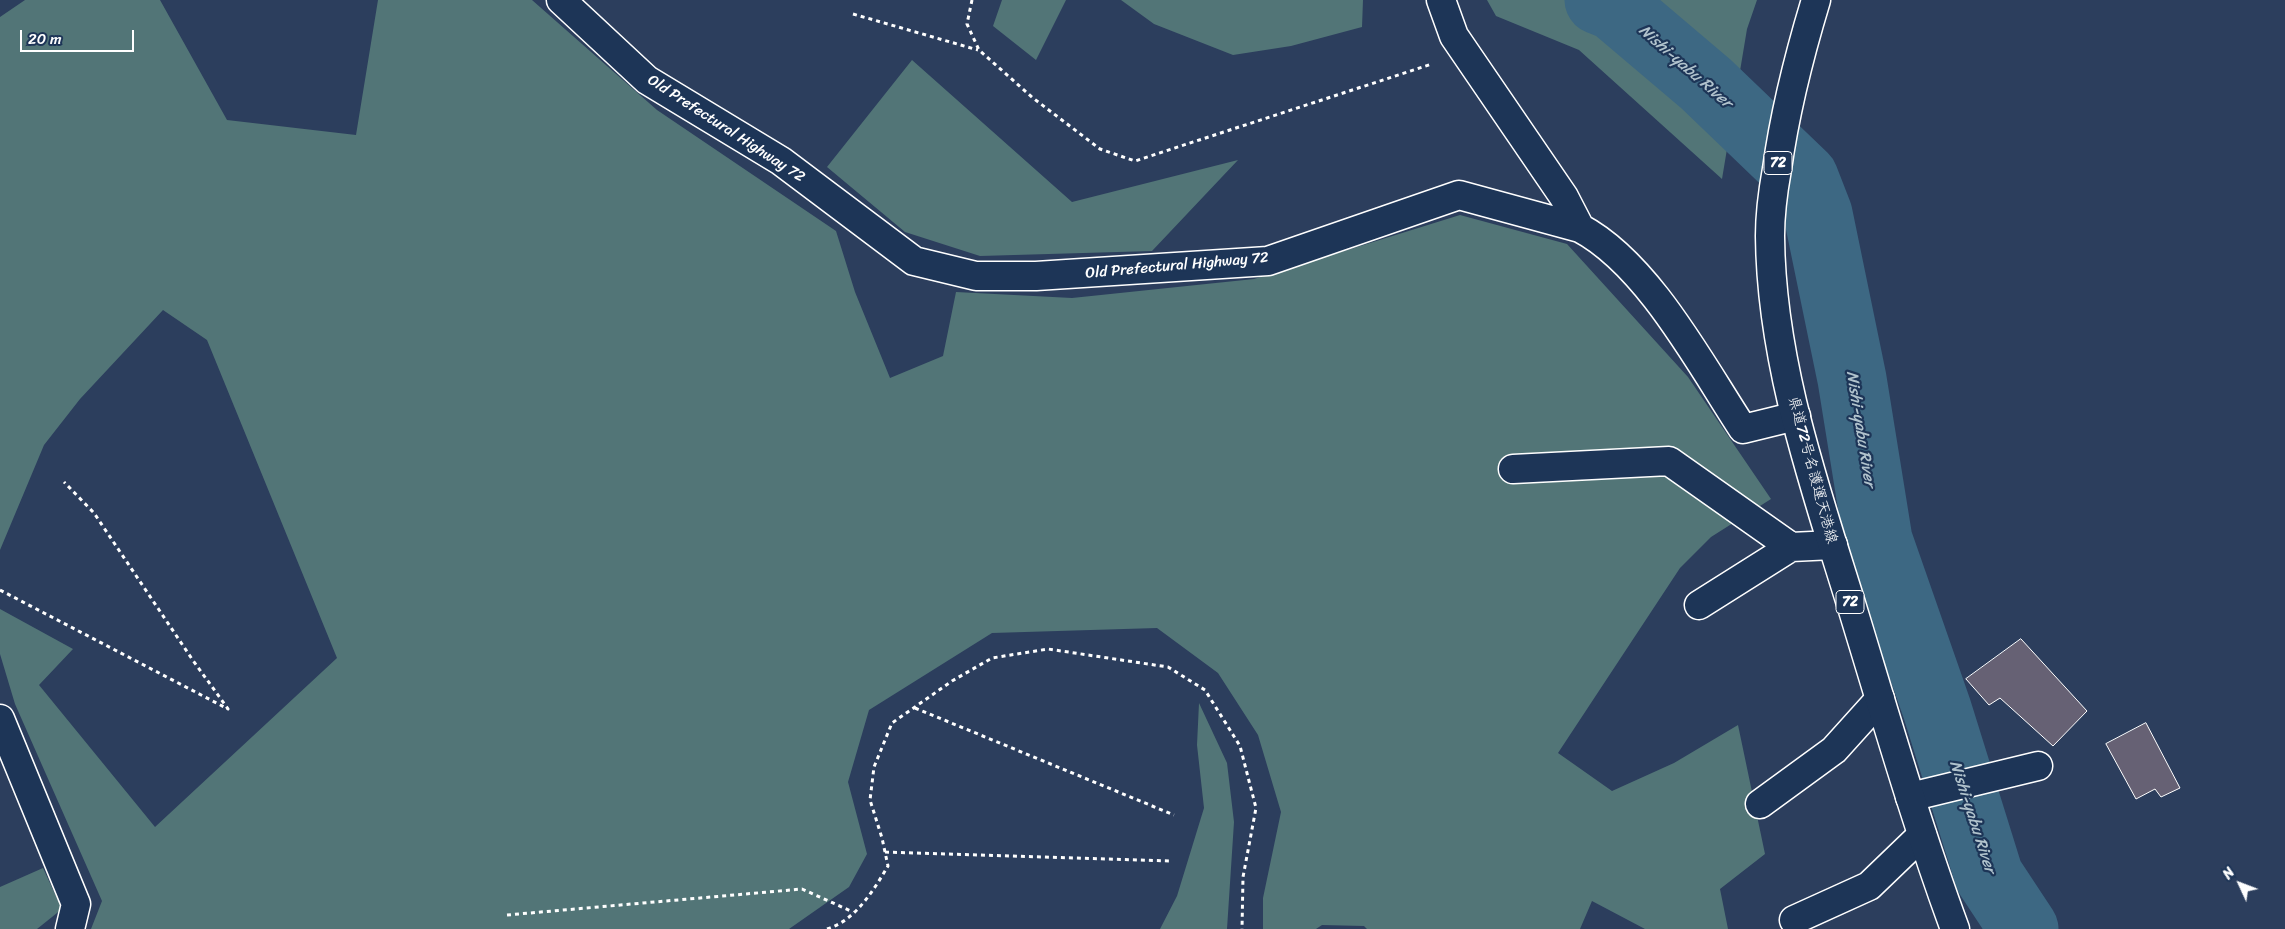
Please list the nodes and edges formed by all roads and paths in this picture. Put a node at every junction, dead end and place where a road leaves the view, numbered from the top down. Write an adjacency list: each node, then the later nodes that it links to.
1 (561, 0): 8 (street, Old Prefectural Highway 72)
2 (972, 0): 7 (path)
3 (1441, 0): 6 (street)
4 (1816, 0): 9 (street, 県道72号名護運天港線 / 72)
5 (853, 14): 7 (path)
6 (1460, 45): 7 (path); 8 (street)
7 (979, 50)
8 (1580, 228): 9 (street, Old Prefectural Highway 72)
9 (1796, 416): 12 (street, 県道72号名護運天港線 / 72)
10 (1513, 469): 13 (street)
11 (64, 482): 14 (path)
12 (1832, 545): 13 (street); 16 (street, 県道72号名護運天港線 / 72)
13 (1791, 547): 15 (street)
14 (0, 590)
15 (1699, 605)
16 (1880, 699): 20 (street, 県道72号名護運天港線 / 72); 21 (street)
17 (915, 708): 22 (path); 24 (path); 31 (path)
18 (0, 719): 29 (street)
19 (2038, 766): 20 (street)
20 (1921, 794): 23 (street, 県道72号名護運天港線 / 72)
21 (1760, 804)
22 (1174, 815)
23 (1922, 835): 28 (street); 32 (street, 県道72号名護運天港線 / 72)
24 (885, 852): 25 (path); 26 (path)
25 (1170, 861)
26 (853, 912): 27 (path); 30 (path)
27 (507, 915)
28 (1794, 920)
29 (70, 929)
30 (827, 929)
31 (1242, 929)
32 (1955, 929)

